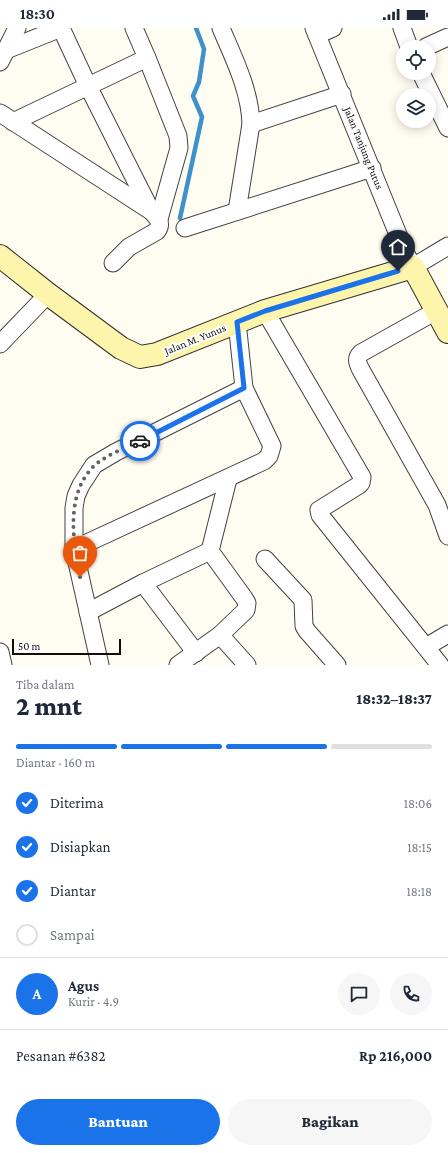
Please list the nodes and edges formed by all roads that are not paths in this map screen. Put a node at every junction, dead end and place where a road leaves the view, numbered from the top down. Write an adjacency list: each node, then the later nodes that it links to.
1 (17, 28): 10 (street)
2 (61, 28): 10 (street); 13 (street)
3 (134, 28): 11 (street)
4 (221, 28): 17 (street)
5 (402, 28): 8 (street)
6 (321, 30): 14 (street, Jalan Tanjung Putus)
7 (448, 37): 9 (street)
8 (406, 40)
9 (436, 42)
10 (3, 56)
11 (147, 58): 13 (street); 21 (street)
12 (426, 80): 15 (street)
13 (88, 86): 16 (street); 21 (street)
14 (342, 94): 17 (street); 19 (street, Jalan Tanjung Putus)
15 (442, 104): 18 (street)
16 (7, 117): 21 (street)
17 (251, 124): 20 (street)
18 (448, 128)
19 (372, 168): 20 (street); 26 (street, Jalan Tanjung Putus)
20 (237, 211): 22 (street)
21 (155, 215): 25 (street)
22 (185, 228)
23 (448, 246): 26 (street)
24 (0, 256): 27 (street, Jalan M. Yunus)
25 (113, 263)
26 (413, 267): 28 (street, Jalan M. Yunus); 29 (street)
27 (48, 294): 30 (street, Jalan M. Yunus); 32 (street)
28 (265, 311): 30 (street, Jalan M. Yunus); 44 (street)
29 (436, 311): 31 (street); 35 (street)
30 (237, 322): 33 (street)
31 (448, 332)
32 (0, 344)
33 (244, 388): 34 (street); 37 (street)
34 (228, 479): 37 (street); 38 (street)
35 (442, 502): 36 (street)
36 (448, 536)
37 (74, 549): 41 (street)
38 (210, 551): 40 (street); 43 (street)
39 (265, 559): 52 (street)
40 (143, 583): 41 (street); 46 (street)
41 (88, 612): 49 (street)
42 (448, 634): 44 (street)
43 (220, 635): 46 (street); 51 (street)
44 (426, 647): 53 (street)
45 (0, 652): 48 (street)
46 (196, 653): 50 (street)
47 (0, 663): 48 (street)
48 (3, 665)
49 (100, 665)
50 (178, 665)
51 (246, 665)
52 (338, 665)
53 (440, 665)

